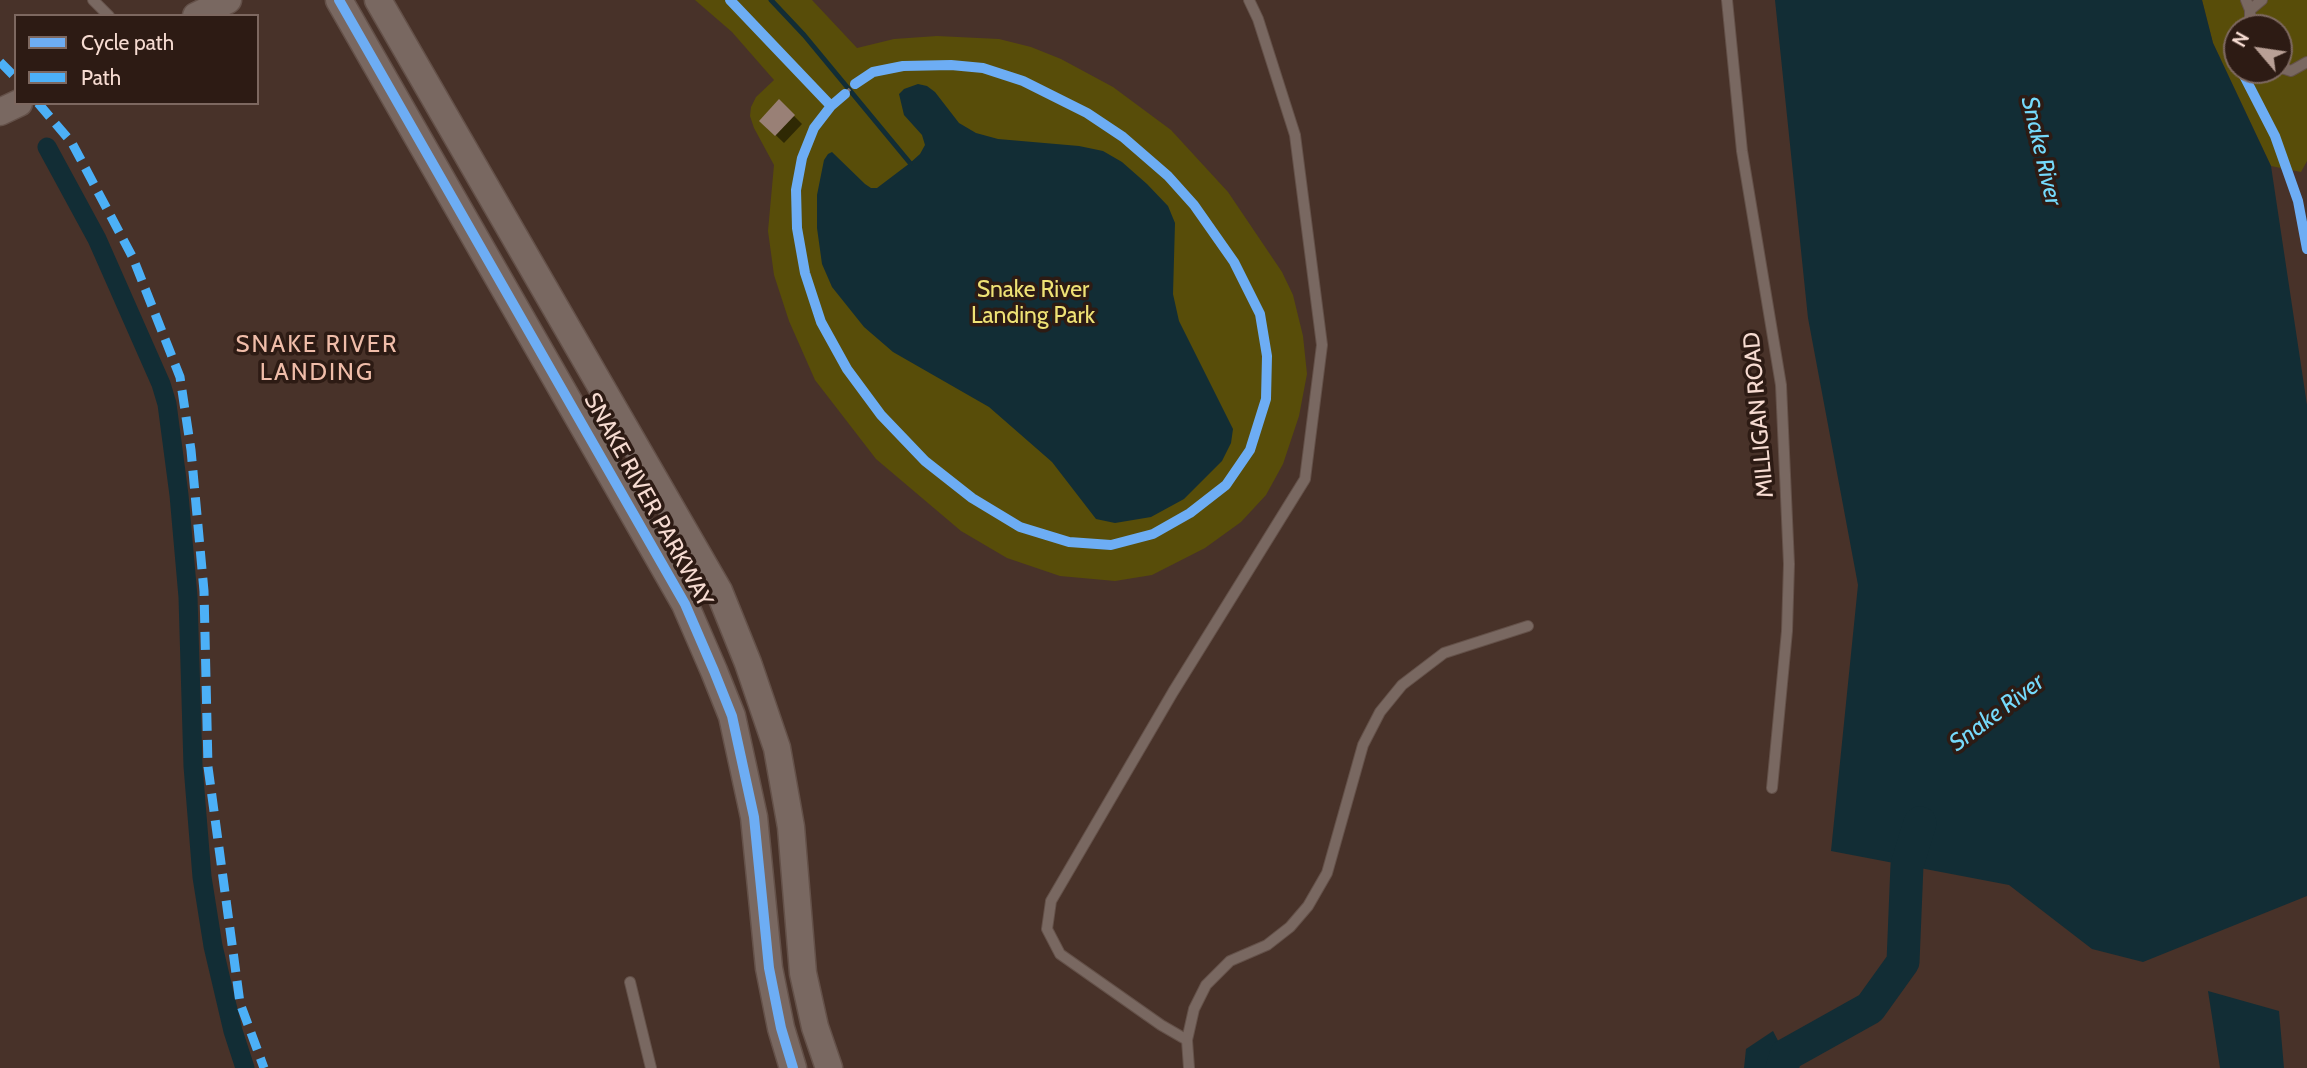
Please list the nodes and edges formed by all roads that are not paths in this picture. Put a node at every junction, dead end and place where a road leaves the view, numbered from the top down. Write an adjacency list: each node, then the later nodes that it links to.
1 (93, 0): 9 (lane)
2 (228, 0): 10 (street)
3 (339, 0): 16 (street, SNAKE RIVER PARKWAY)
4 (378, 0): 17 (street, SNAKE RIVER PARKWAY)
5 (1249, 0): 14 (lane)
6 (1727, 0): 12 (lane, MILLIGAN ROAD)
7 (2262, 0): 8 (lane)
8 (2248, 5)
9 (107, 14)
10 (200, 14)
11 (1528, 626): 14 (lane)
12 (1772, 788)
13 (630, 982): 15 (lane)
14 (1187, 1040): 18 (lane)
15 (651, 1068)
16 (793, 1068)
17 (829, 1068)
18 (1189, 1068)

